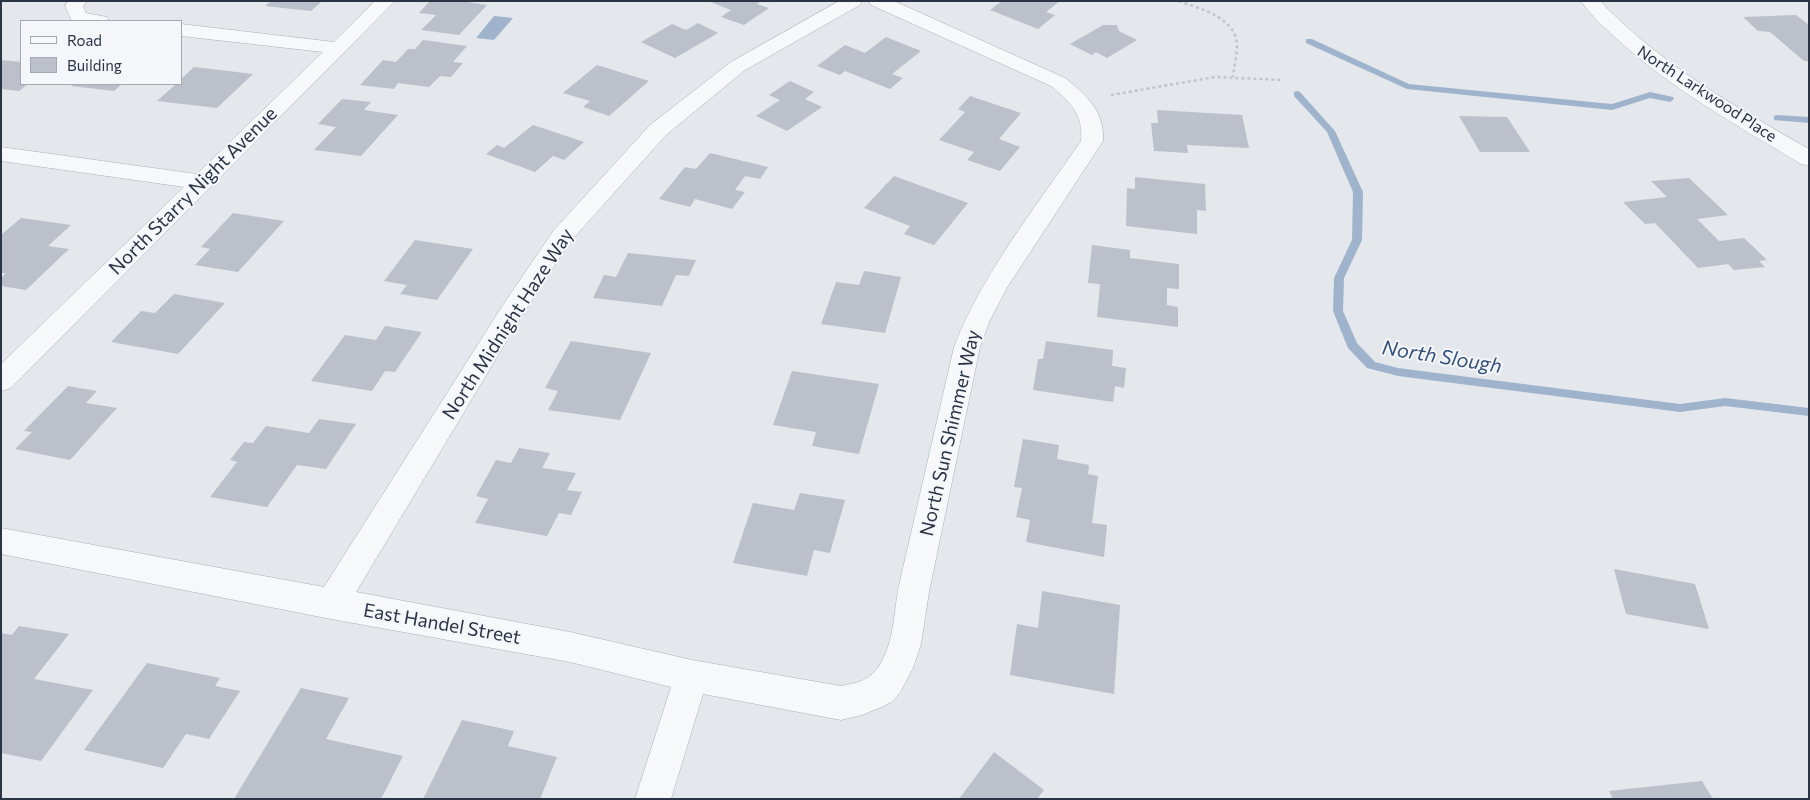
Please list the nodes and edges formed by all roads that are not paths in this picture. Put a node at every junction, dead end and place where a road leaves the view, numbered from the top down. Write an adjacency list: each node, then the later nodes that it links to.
1 (386, 1): 8 (street, North Starry Night Avenue)
2 (853, 1): 14 (street, North Midnight Haze Way)
3 (878, 1): 16 (street, North Sun Shimmer Way)
4 (1590, 1): 10 (street, North Larkwood Place)
5 (77, 7): 6 (street)
6 (93, 20)
7 (182, 30): 8 (street)
8 (339, 48): 11 (street, North Starry Night Avenue)
9 (1, 154): 11 (street)
10 (1809, 159)
11 (202, 182): 12 (street, North Starry Night Avenue)
12 (1, 381)
13 (1, 541): 14 (street, East Handel Street)
14 (331, 604): 15 (street, East Handel Street)
15 (692, 676): 16 (street, East Handel Street); 17 (street)
16 (880, 690)
17 (653, 799)

